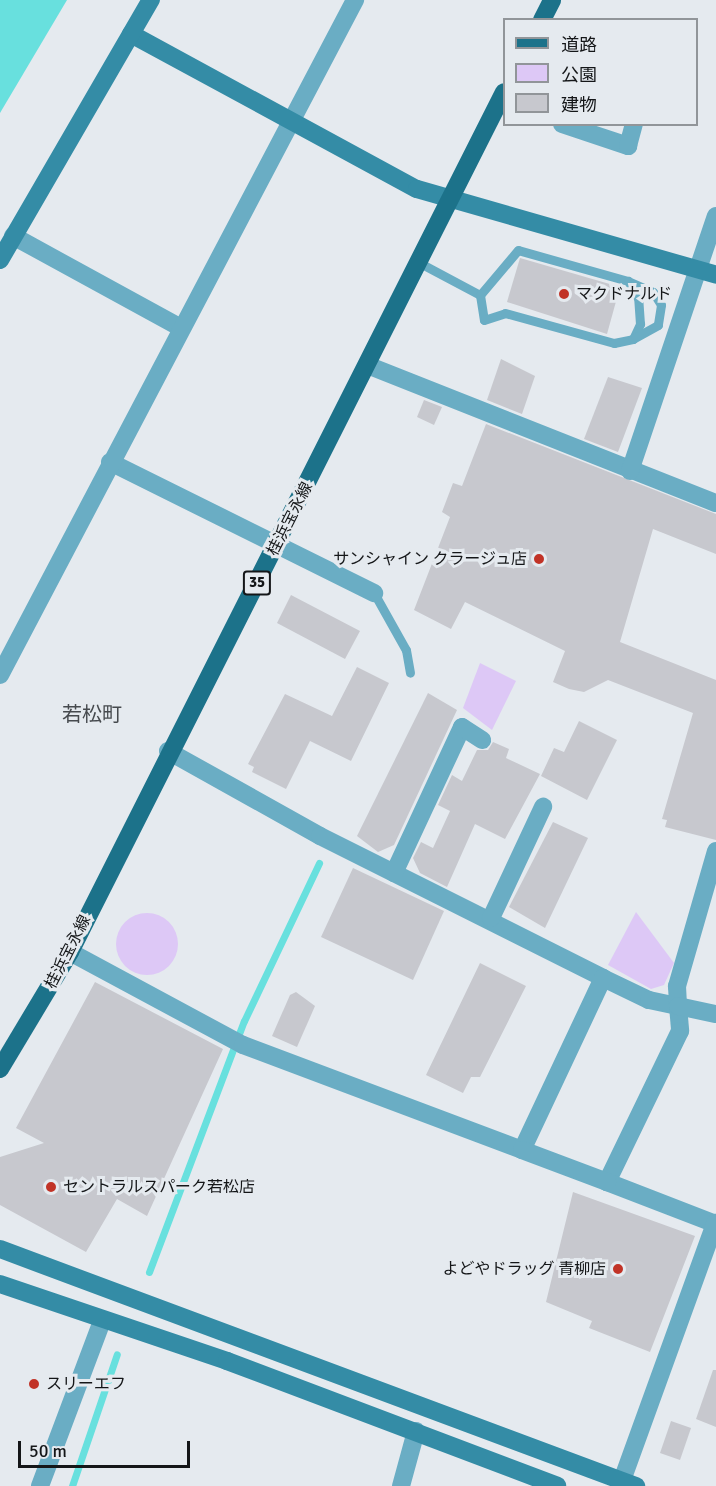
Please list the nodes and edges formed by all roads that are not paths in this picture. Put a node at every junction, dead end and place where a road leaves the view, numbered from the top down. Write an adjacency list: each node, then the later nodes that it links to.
1 (151, 0): 5 (street)
2 (355, 0): 7 (street)
3 (552, 0): 4 (main road)
4 (543, 18)
5 (131, 34): 7 (street); 12 (street)
6 (502, 100): 10 (main road, 桂浜宝永線 / 35)
7 (291, 121): 10 (street); 19 (street)
8 (568, 126): 9 (street)
9 (633, 126)
10 (449, 199): 14 (main road, 桂浜宝永線 / 35); 15 (street)
11 (716, 216): 15 (street)
12 (13, 236): 13 (street); 19 (street)
13 (0, 260)
14 (418, 262): 18 (lane); 21 (main road, 桂浜宝永線 / 35)
15 (698, 270): 16 (street); 23 (street)
16 (716, 275)
17 (628, 281): 18 (lane); 20 (lane); 20 (lane)
18 (480, 295): 20 (lane)
19 (181, 328): 22 (street)
20 (633, 339)
21 (367, 365): 23 (street); 25 (main road, 桂浜宝永線 / 35)
22 (110, 462): 25 (street); 28 (street)
23 (630, 471): 24 (street)
24 (716, 503)
25 (279, 542): 26 (street); 30 (main road, 桂浜宝永線 / 35)
26 (374, 593): 27 (lane)
27 (410, 673)
28 (0, 675)
29 (482, 740): 33 (street)
30 (168, 751): 33 (street); 35 (main road, 桂浜宝永線 / 35)
31 (543, 807): 34 (street)
32 (716, 851): 37 (street)
33 (394, 873): 34 (street)
34 (491, 918): 36 (street)
35 (70, 952): 39 (main road, 桂浜宝永線 / 35); 40 (street)
36 (603, 978): 37 (street); 40 (street)
37 (678, 1006): 38 (street); 41 (street)
38 (716, 1014)
39 (0, 1070)
40 (522, 1150): 41 (street)
41 (607, 1182): 42 (street)
42 (715, 1223): 47 (street)
43 (0, 1249): 47 (street)
44 (0, 1284): 45 (street)
45 (102, 1321): 46 (street); 48 (street)
46 (416, 1431): 49 (street); 50 (street)
47 (626, 1484)
48 (41, 1486)
49 (401, 1486)
50 (557, 1486)

